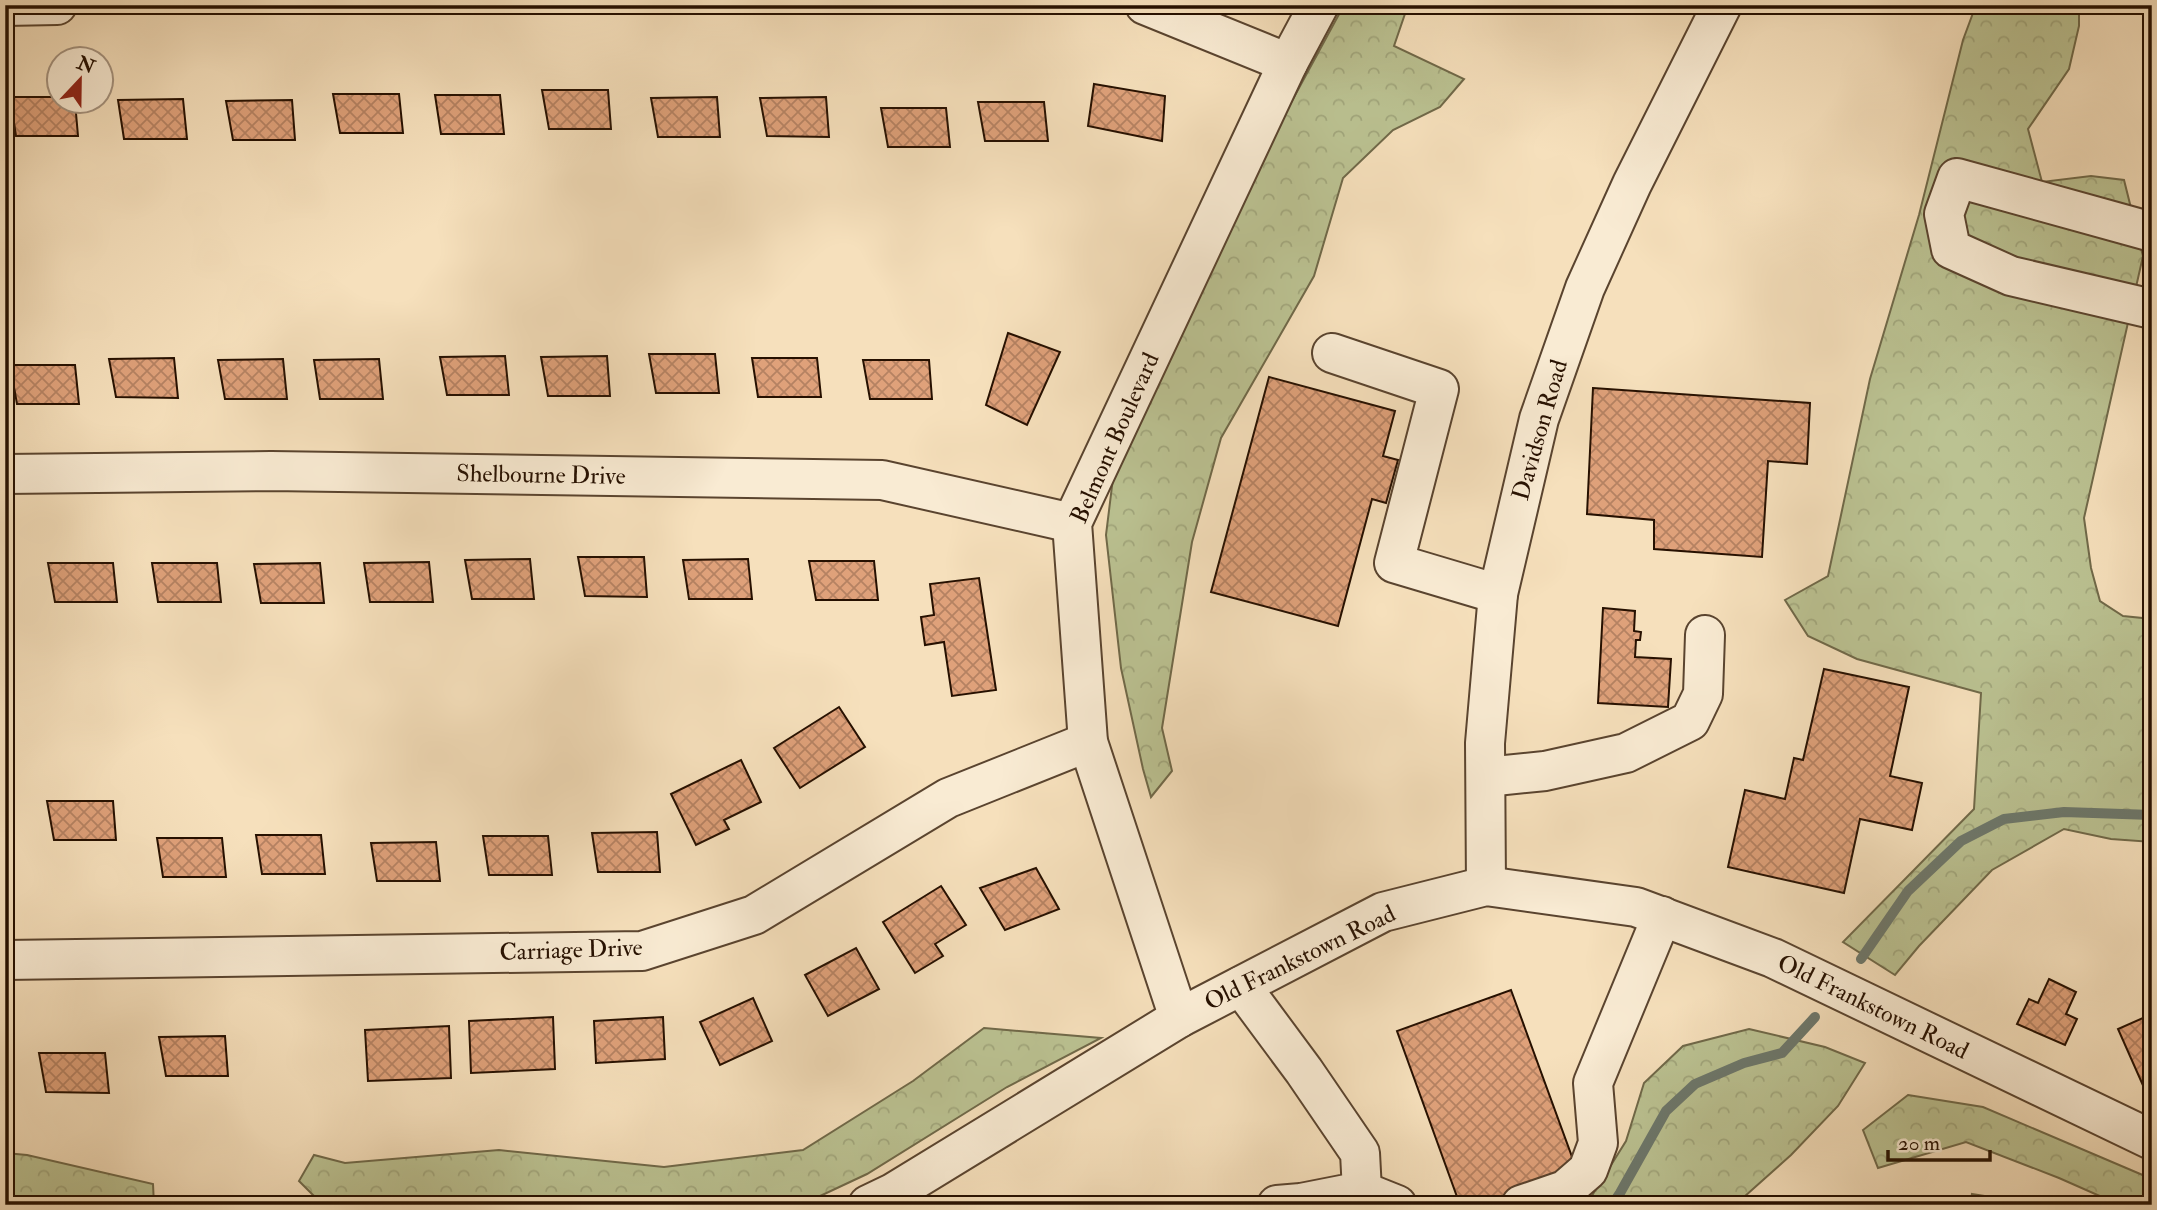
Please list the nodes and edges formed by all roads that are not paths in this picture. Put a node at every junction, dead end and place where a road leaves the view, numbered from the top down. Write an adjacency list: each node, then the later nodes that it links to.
1 (57, 5): 5 (street)
2 (1145, 5): 6 (street)
3 (1319, 5): 6 (street, Belmont Boulevard)
4 (1721, 5): 12 (street, Davidson Road)
5 (5, 6)
6 (1288, 63): 11 (street, Belmont Boulevard)
7 (2152, 232): 8 (street)
8 (2152, 309)
9 (1332, 354): 12 (street)
10 (5, 474): 11 (street, Shelbourne Drive)
11 (1072, 523): 14 (street, Belmont Boulevard)
12 (1498, 594): 15 (street, Davidson Road)
13 (1705, 635): 15 (street)
14 (1088, 742): 18 (street, Carriage Drive); 20 (street, Belmont Boulevard)
15 (1486, 777): 16 (street, Davidson Road)
16 (1486, 886): 17 (street, Old Frankstown Road); 19 (street, Old Frankstown Road)
17 (1662, 916): 21 (street, Old Frankstown Road); 25 (street)
18 (5, 960)
19 (1241, 986): 20 (street, Old Frankstown Road); 22 (street)
20 (1179, 1018): 23 (street, Old Frankstown Road)
21 (2152, 1140)
22 (1379, 1198): 24 (street)
23 (868, 1205)
24 (1277, 1205)
25 (1521, 1205)

